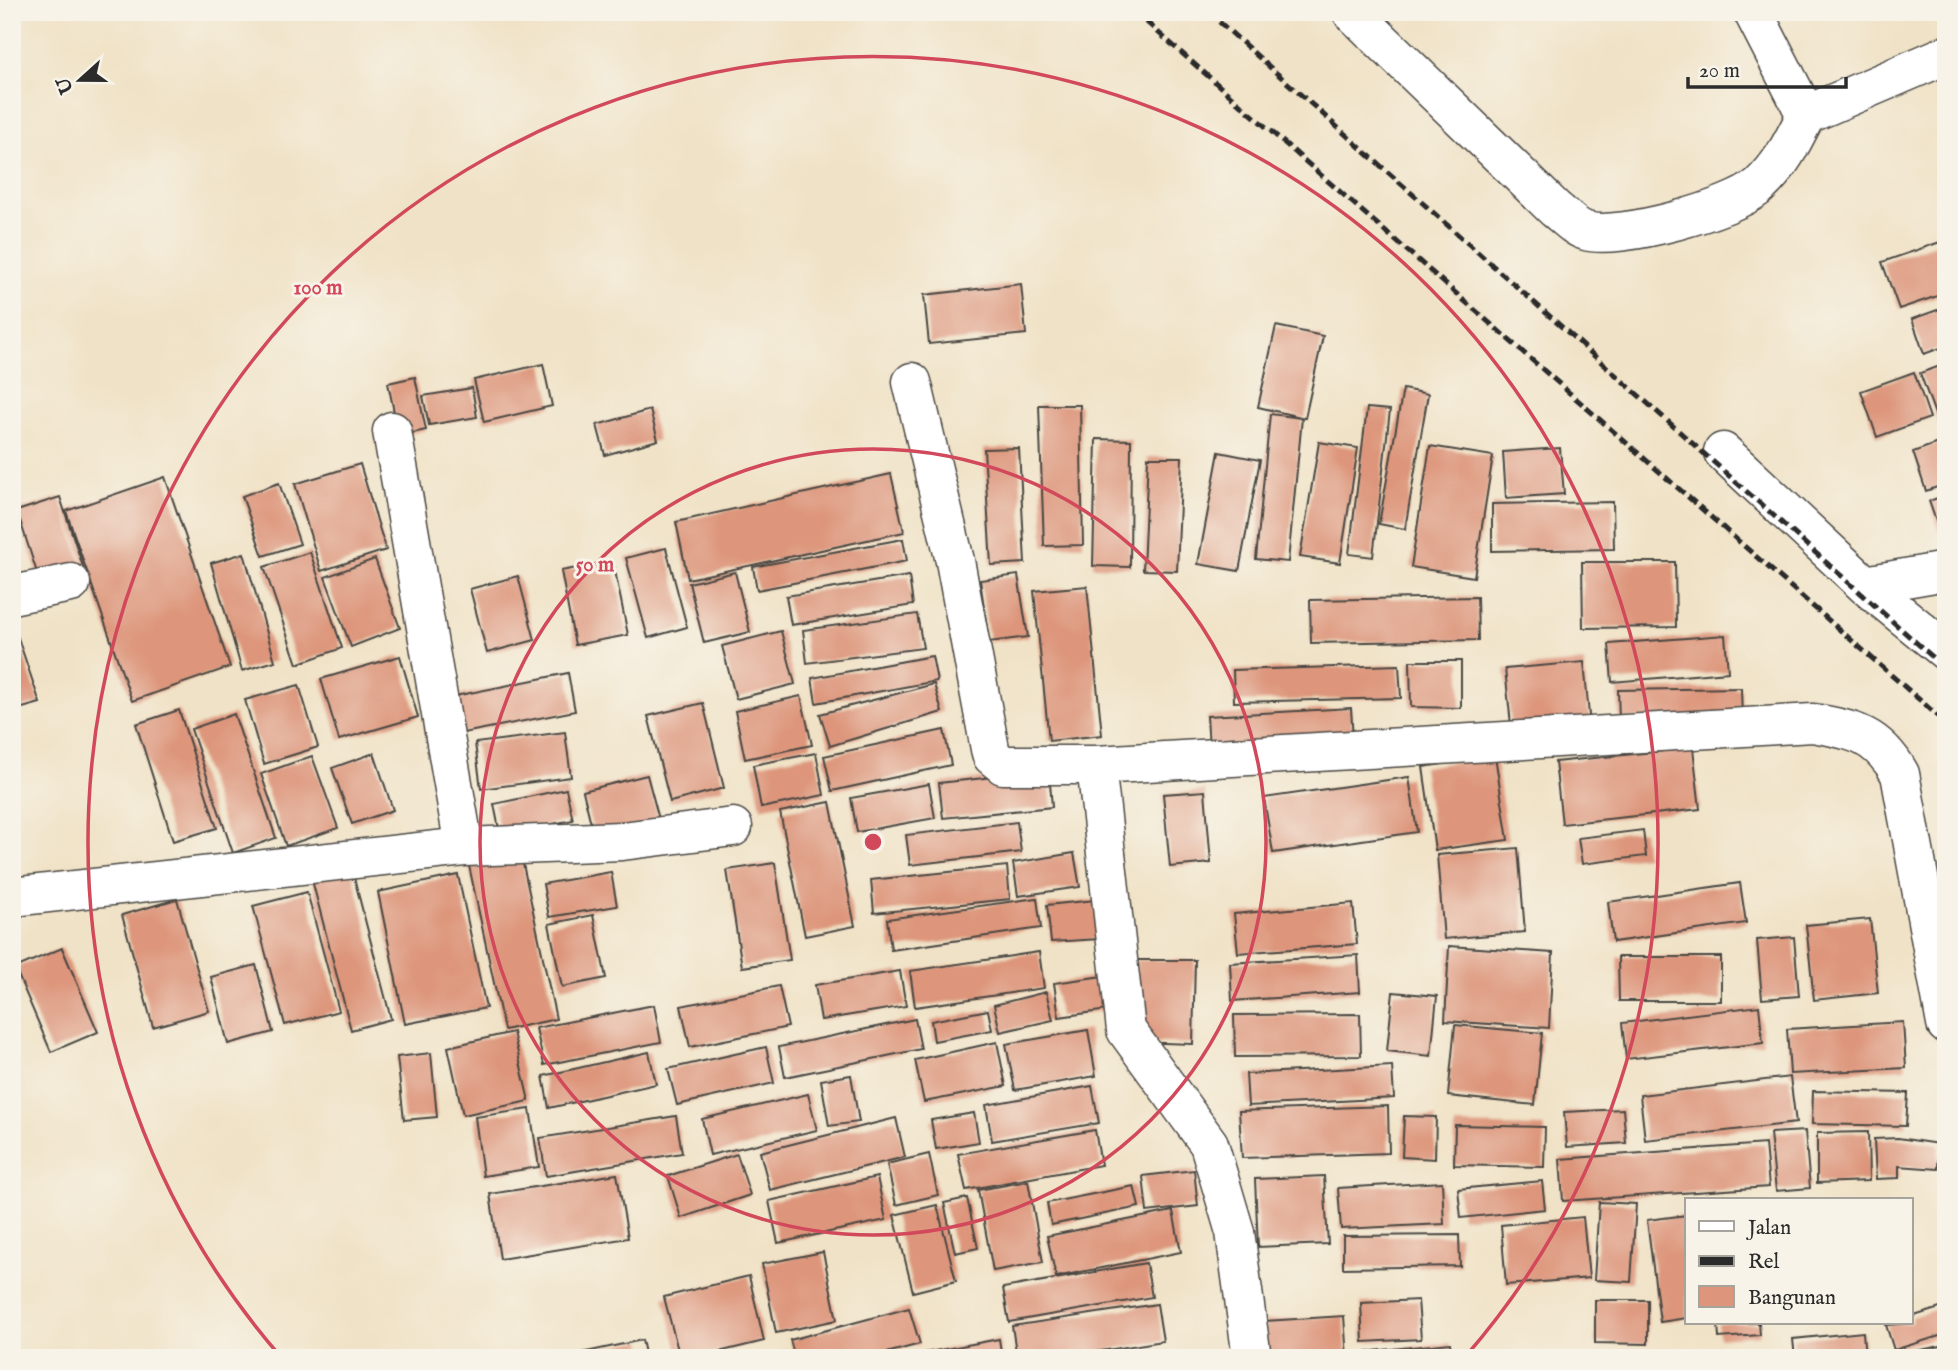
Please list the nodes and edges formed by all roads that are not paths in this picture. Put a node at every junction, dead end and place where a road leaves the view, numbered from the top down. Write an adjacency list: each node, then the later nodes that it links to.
1 (1753, 12): 4 (street)
2 (1370, 19): 4 (street)
3 (1946, 55): 4 (street)
4 (1806, 115)
5 (912, 382): 13 (street)
6 (392, 431): 15 (street)
7 (1723, 452): 10 (street)
8 (1946, 571): 10 (street)
9 (71, 583): 11 (street)
10 (1865, 585): 12 (street)
11 (12, 595)
12 (1946, 650)
13 (1096, 765): 17 (street); 18 (street)
14 (733, 827): 15 (street)
15 (464, 847): 16 (street)
16 (12, 897)
17 (1946, 1024)
18 (1252, 1358)

